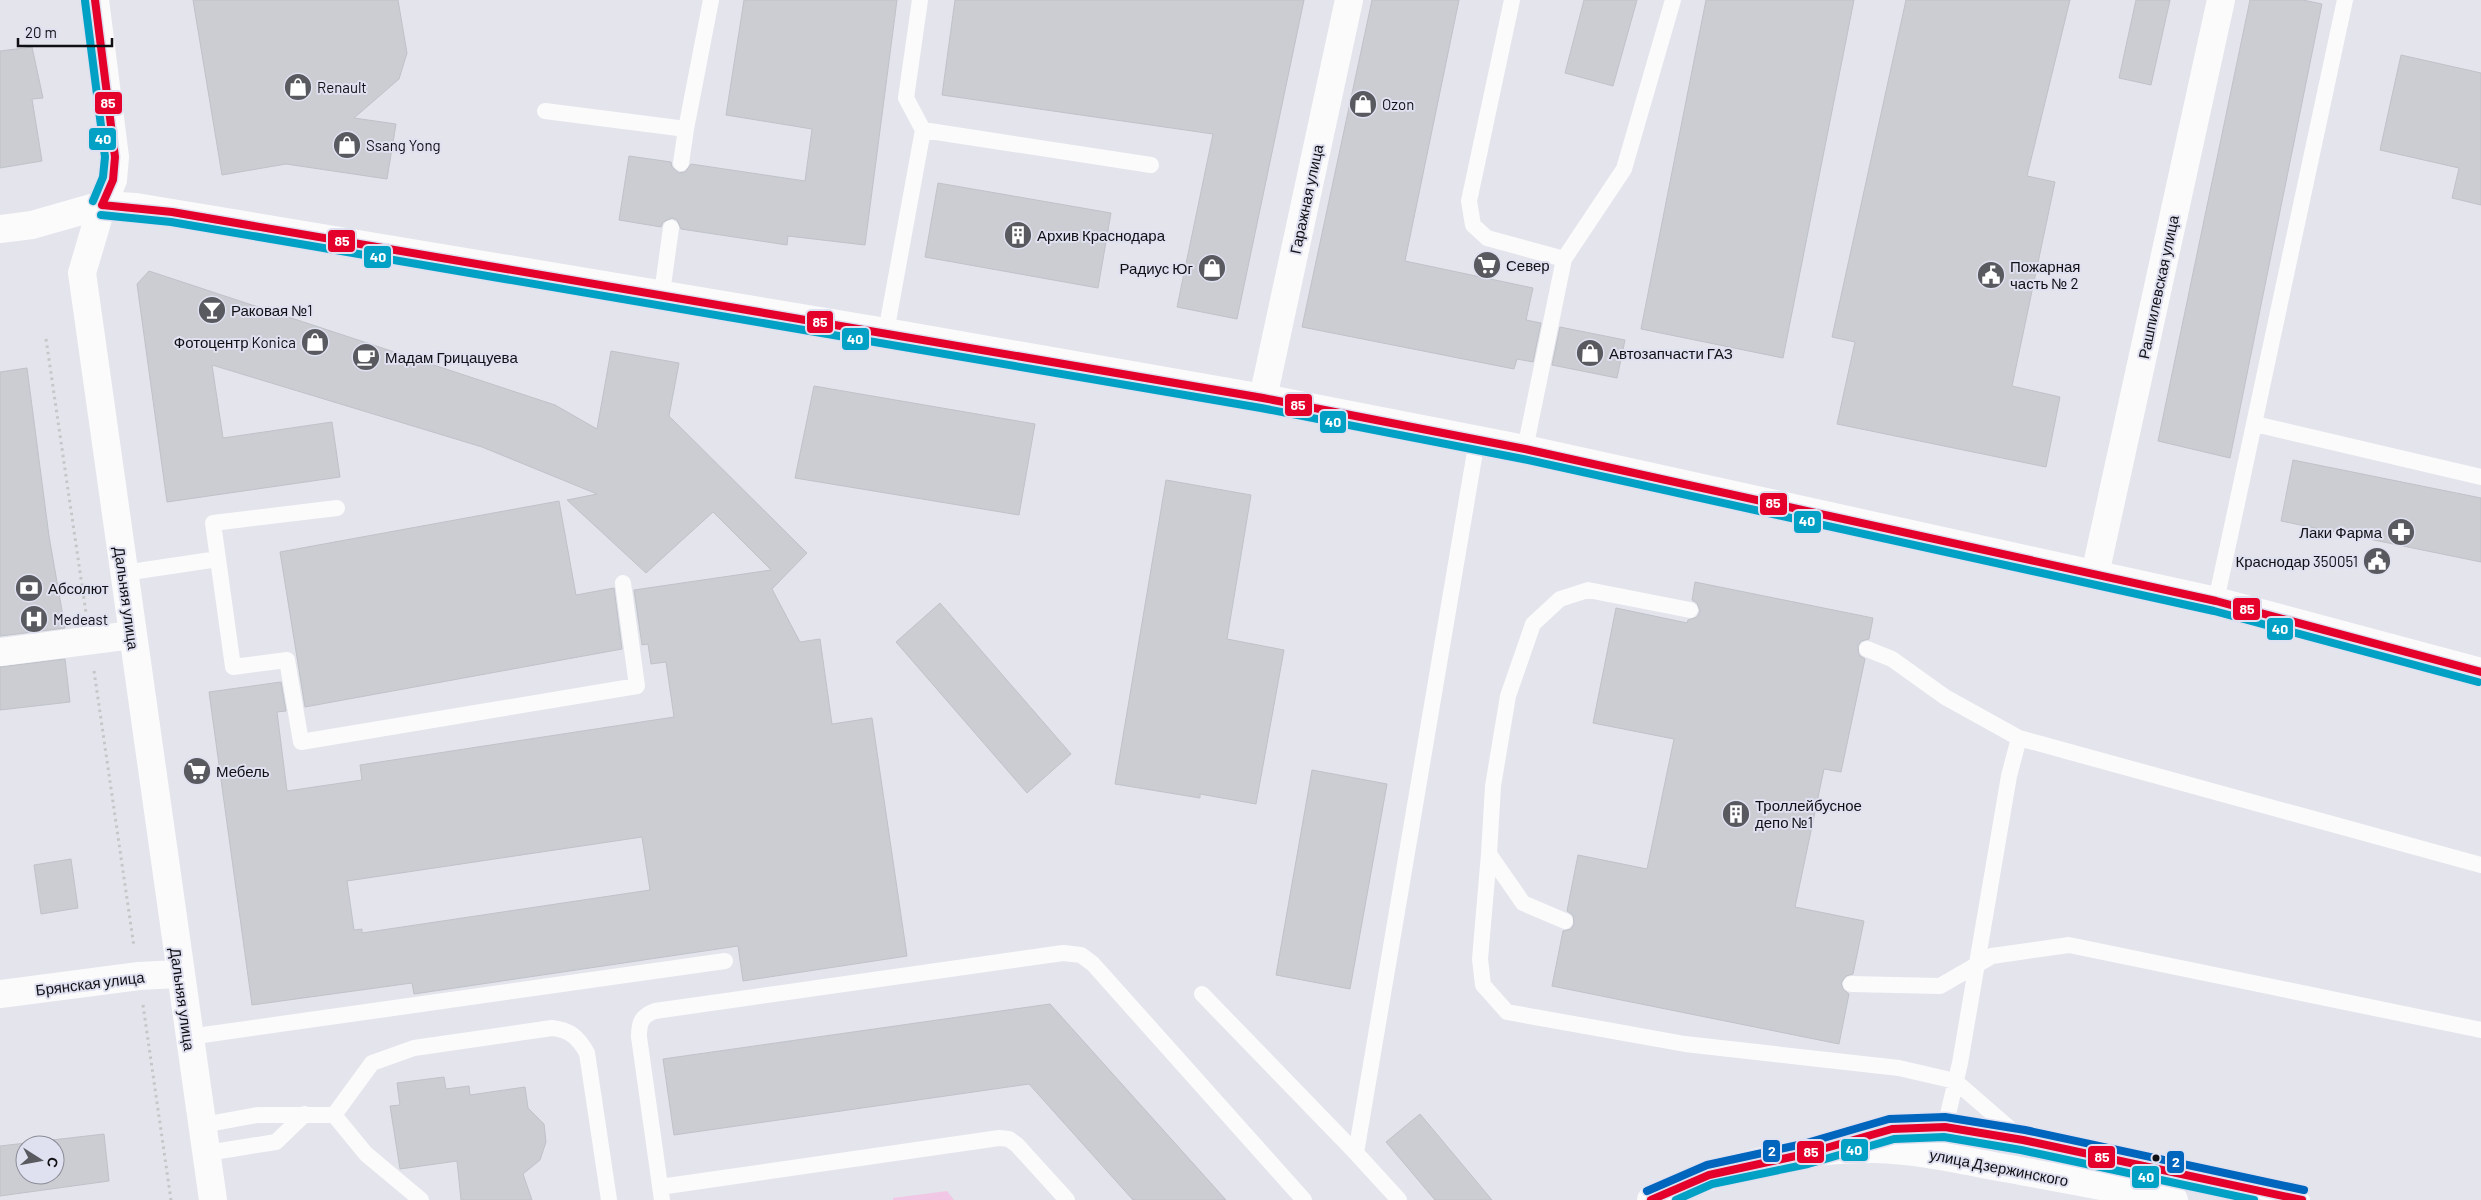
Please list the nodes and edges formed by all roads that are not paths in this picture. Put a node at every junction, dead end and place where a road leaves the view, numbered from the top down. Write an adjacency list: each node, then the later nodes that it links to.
1 (95, 0): 14 (street, Дальняя улица)
2 (712, 0): 10 (lane)
3 (920, 0): 11 (lane)
4 (1349, 0): 20 (street, Гаражная улица)
5 (1512, 0): 17 (lane)
6 (1673, 0): 17 (lane)
7 (2221, 0): 28 (street, Рашпилевская улица)
8 (2345, 0): 21 (lane)
9 (545, 111): 10 (lane)
10 (686, 129): 12 (lane)
11 (923, 130): 13 (lane); 19 (lane)
12 (682, 163)
13 (1151, 165)
14 (102, 205): 16 (street); 18 (street); 27 (street, Дальняя улица)
15 (671, 228): 18 (lane)
16 (0, 230)
17 (1564, 260): 23 (lane)
18 (662, 293): 19 (street)
19 (886, 332): 20 (street)
20 (1264, 398): 22 (street)
21 (2254, 424): 24 (lane); 30 (lane)
22 (1477, 440): 23 (street); 54 (lane)
23 (1525, 449): 28 (street)
24 (2481, 477)
25 (337, 508): 26 (lane)
26 (218, 558): 27 (lane); 29 (lane)
27 (124, 572): 32 (street, Дальняя улица)
28 (2095, 574): 30 (street)
29 (623, 583)
30 (2216, 601): 35 (street)
31 (1690, 610): 37 (lane)
32 (132, 635): 34 (street); 42 (street, Дальняя улица)
33 (1867, 649): 36 (lane)
34 (0, 652)
35 (2481, 672)
36 (2019, 738): 38 (lane); 41 (lane)
37 (1489, 854): 39 (lane); 48 (lane)
38 (2481, 865)
39 (1565, 921)
40 (725, 961): 47 (lane)
41 (1977, 965): 43 (lane); 46 (lane); 48 (lane)
42 (180, 974): 44 (street, Брянская улица); 47 (street, Дальняя улица)
43 (1851, 984)
44 (0, 994)
45 (1202, 994): 54 (lane)
46 (2481, 1030)
47 (189, 1037): 51 (street, Дальняя улица)
48 (1955, 1081): 52 (lane); 53 (lane)
49 (305, 1114): 50 (lane); 51 (lane); 55 (lane)
50 (334, 1115): 59 (lane); 60 (lane)
51 (203, 1125): 55 (street, Дальняя улица)
52 (1945, 1127): 53 (lane); 56 (lane)
53 (2022, 1140): 66 (lane)
54 (1356, 1153): 63 (lane)
55 (207, 1154): 58 (street, Дальняя улица)
56 (1805, 1154): 64 (street, улица Дзержинского); 65 (street, улица Дзержинского)
57 (661, 1193): 61 (lane); 62 (lane)
58 (213, 1200)
59 (421, 1200)
60 (609, 1200)
61 (1067, 1200)
62 (1304, 1200)
63 (1400, 1200)
64 (1651, 1200)
65 (2174, 1200)
66 (2302, 1200)

